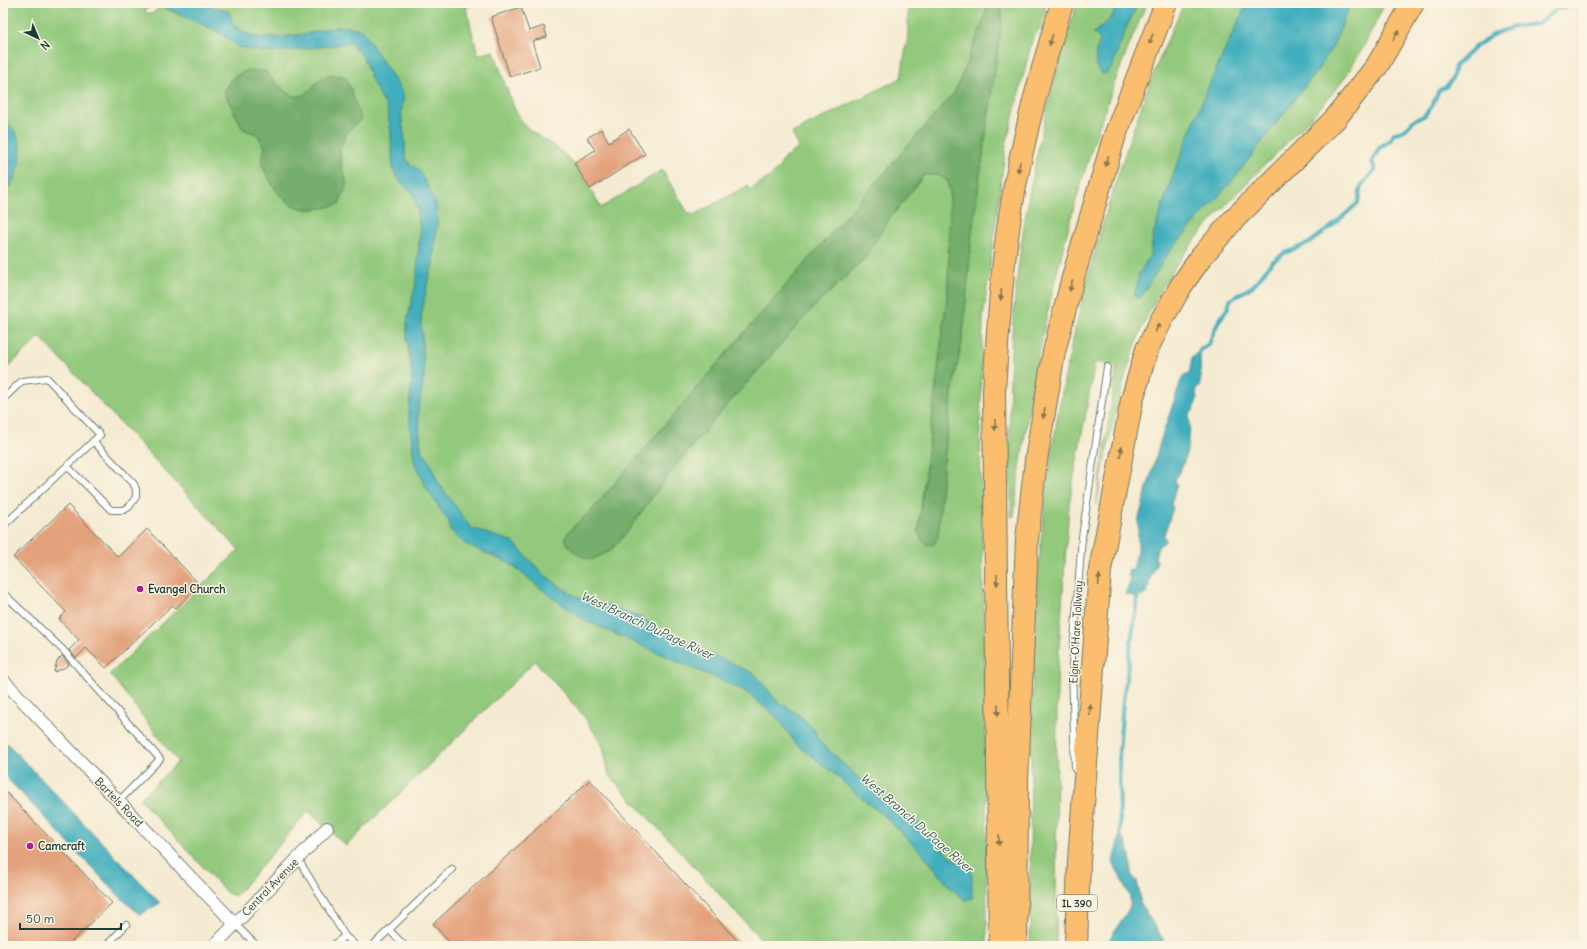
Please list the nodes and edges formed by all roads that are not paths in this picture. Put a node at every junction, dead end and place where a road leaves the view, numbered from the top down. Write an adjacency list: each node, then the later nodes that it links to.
1 (1062, 3): 29 (highway, one-way to 29)
2 (1166, 3): 30 (highway, one-way to 30)
3 (1414, 3): 16 (highway, one-way to 3)
4 (1106, 367): 11 (lane, Elgin-O'Hare Tollway)
5 (3, 399): 6 (lane)
6 (93, 441): 7 (lane); 7 (lane)
7 (68, 466): 8 (lane)
8 (3, 526)
9 (3, 593): 13 (lane)
10 (3, 680): 13 (street, Bartels Road)
11 (1076, 775)
12 (1076, 798): 16 (lane)
13 (119, 801): 18 (street, Bartels Road)
14 (327, 828): 15 (street, Central Avenue)
15 (298, 859): 18 (street, Central Avenue); 21 (lane)
16 (1079, 861): 31 (highway, IL 390)
17 (452, 869): 20 (lane)
18 (235, 924): 23 (street, Central Avenue); 24 (lane)
19 (126, 925): 22 (lane)
20 (389, 930): 27 (lane); 28 (lane)
21 (345, 936): 25 (lane); 26 (lane)
22 (106, 946)
23 (214, 946)
24 (257, 946)
25 (332, 946)
26 (356, 946)
27 (372, 946)
28 (405, 946)
29 (1000, 946)
30 (1016, 946)
31 (1076, 946)

